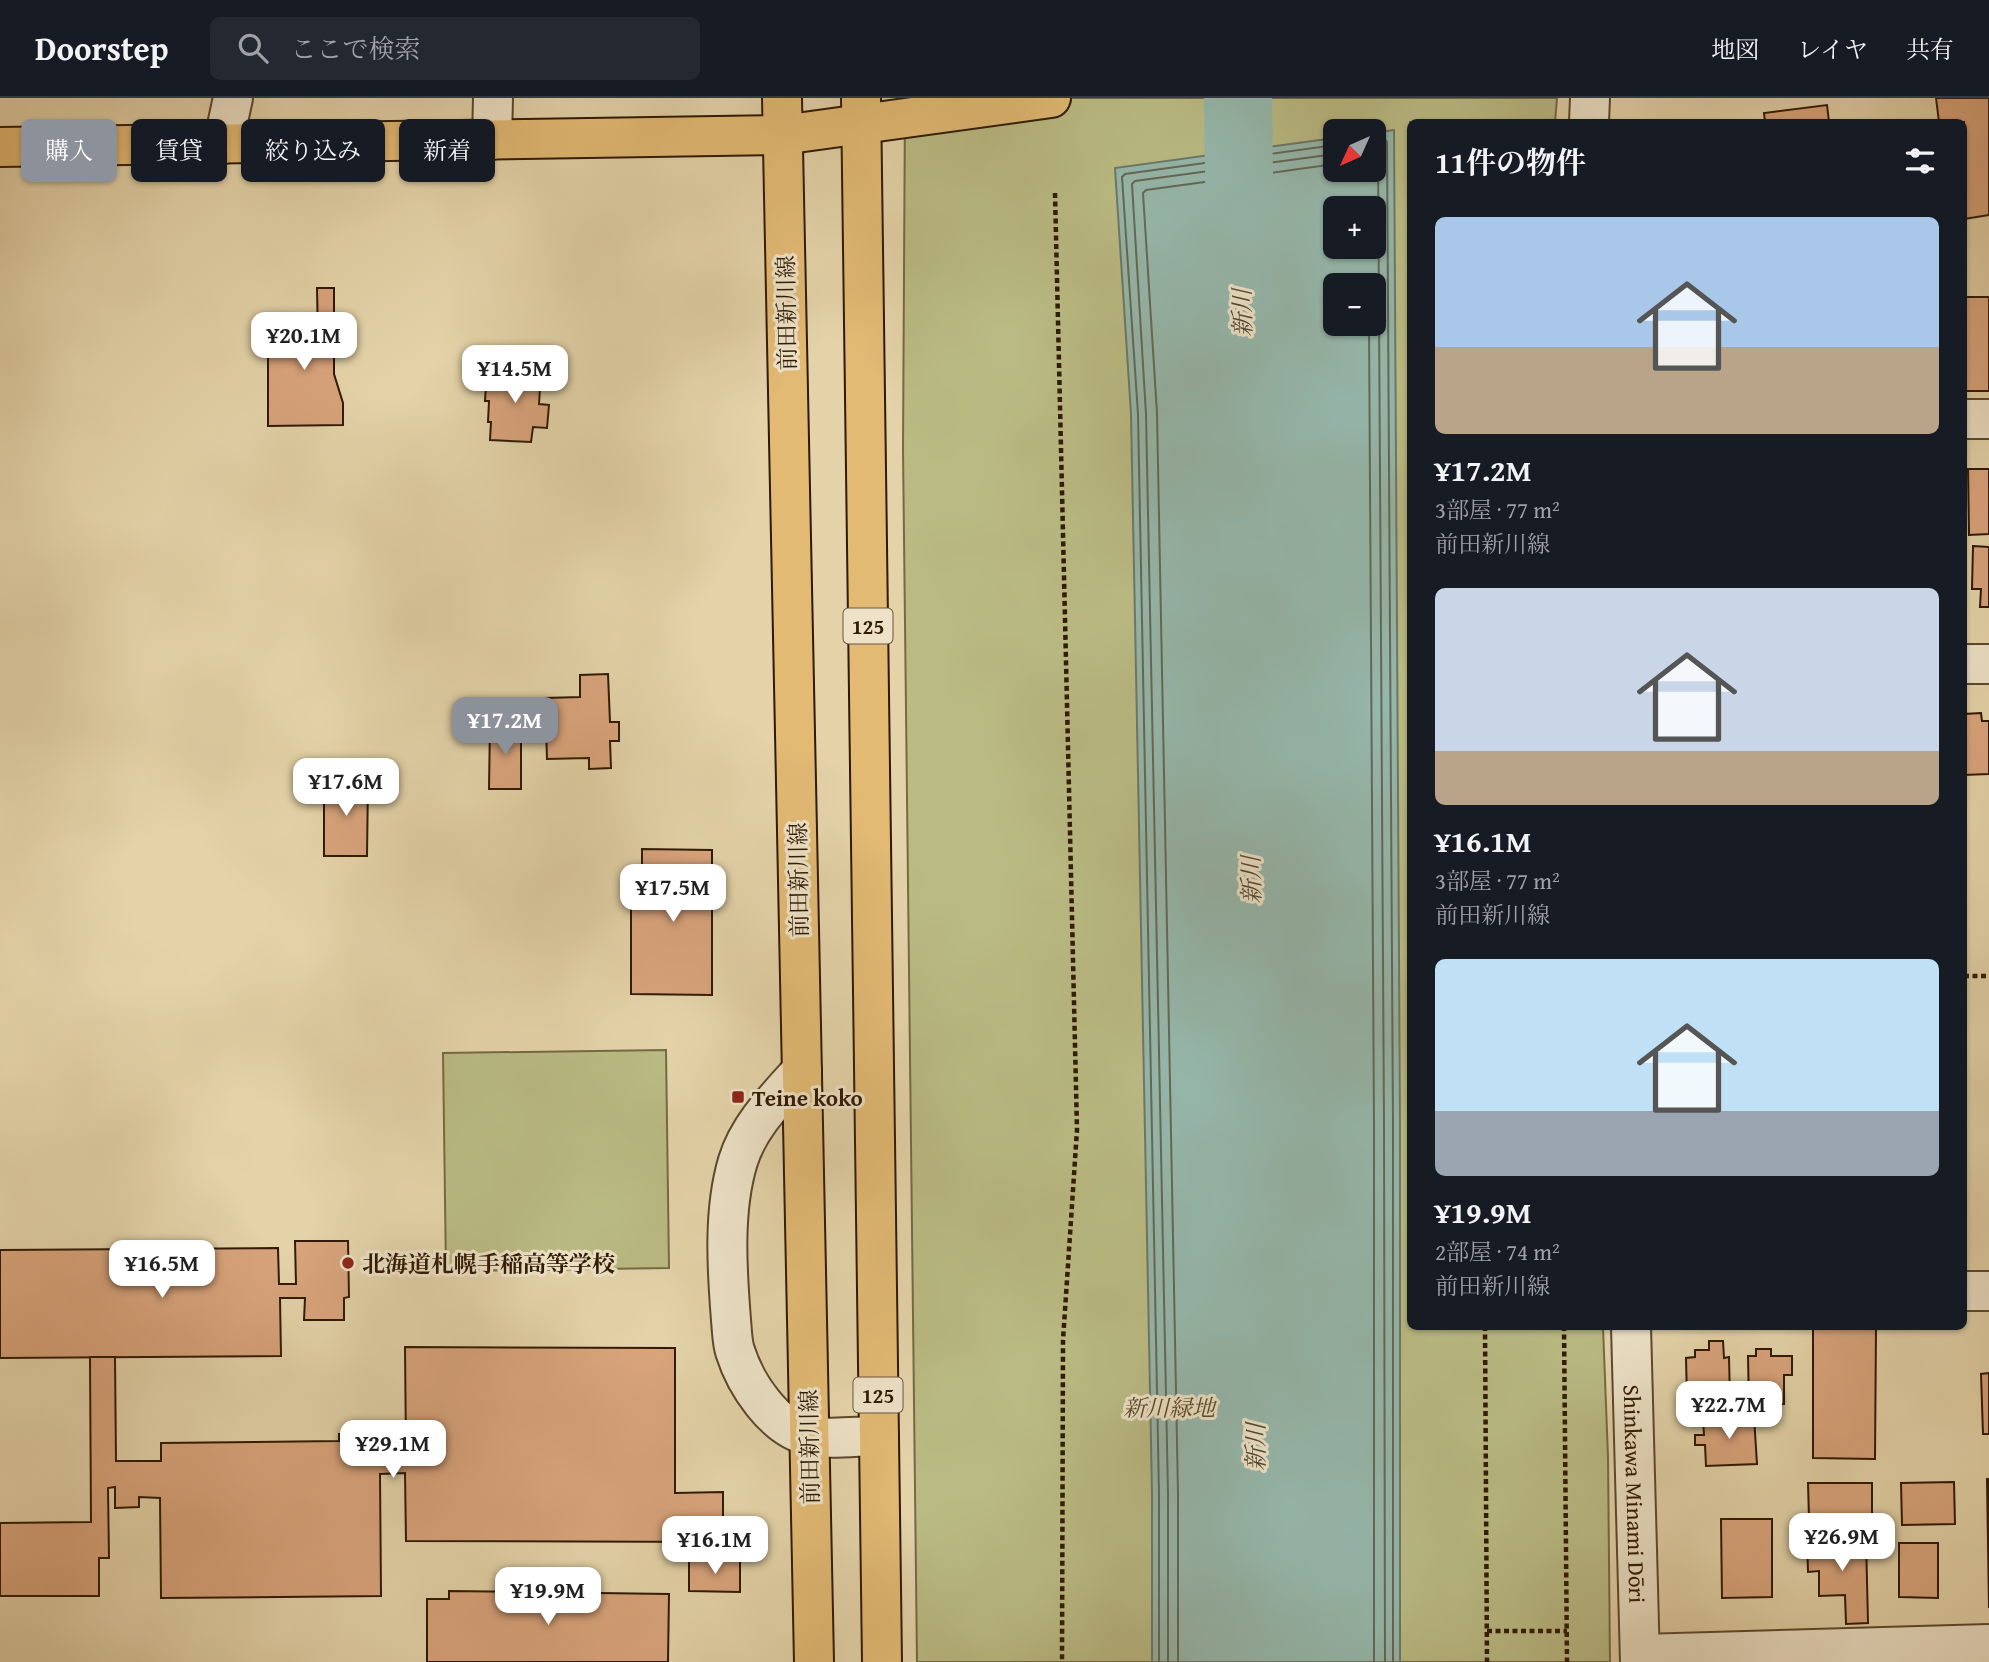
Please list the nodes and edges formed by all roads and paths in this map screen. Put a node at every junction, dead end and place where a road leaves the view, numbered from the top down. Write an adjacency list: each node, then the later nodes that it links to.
1 (233, 98): 9 (street)
2 (493, 98): 7 (street)
3 (1051, 98): 5 (main road)
4 (1590, 98): 8 (street)
5 (862, 112): 6 (main road); 29 (main road, 125)
6 (782, 116): 10 (main road); 22 (main road, 前田新川線)
7 (492, 119)
8 (1589, 119)
9 (227, 126)
10 (495, 140)
11 (399, 142): 12 (main road)
12 (227, 145)
13 (131, 146): 14 (main road)
14 (0, 147)
15 (1055, 193): 36 (path)
16 (1967, 419): 17 (street)
17 (1989, 419)
18 (1967, 664): 19 (street)
19 (1989, 664)
20 (1967, 976): 21 (path)
21 (1989, 976)
22 (802, 1070): 28 (main road, 前田新川線); 28 (street)
23 (1967, 1291): 24 (street)
24 (1989, 1291)
25 (1485, 1330): 31 (path)
26 (1564, 1330): 30 (path)
27 (1631, 1330): 33 (street, Shinkawa Minami Dōri)
28 (809, 1436): 29 (street); 34 (main road, 前田新川線)
29 (879, 1436): 35 (main road, 125)
30 (1567, 1630): 31 (path); 38 (path)
31 (1487, 1632): 37 (path)
32 (1989, 1644): 33 (street)
33 (1641, 1658)
34 (814, 1662)
35 (882, 1662)
36 (1062, 1662)
37 (1487, 1662)
38 (1567, 1662)

